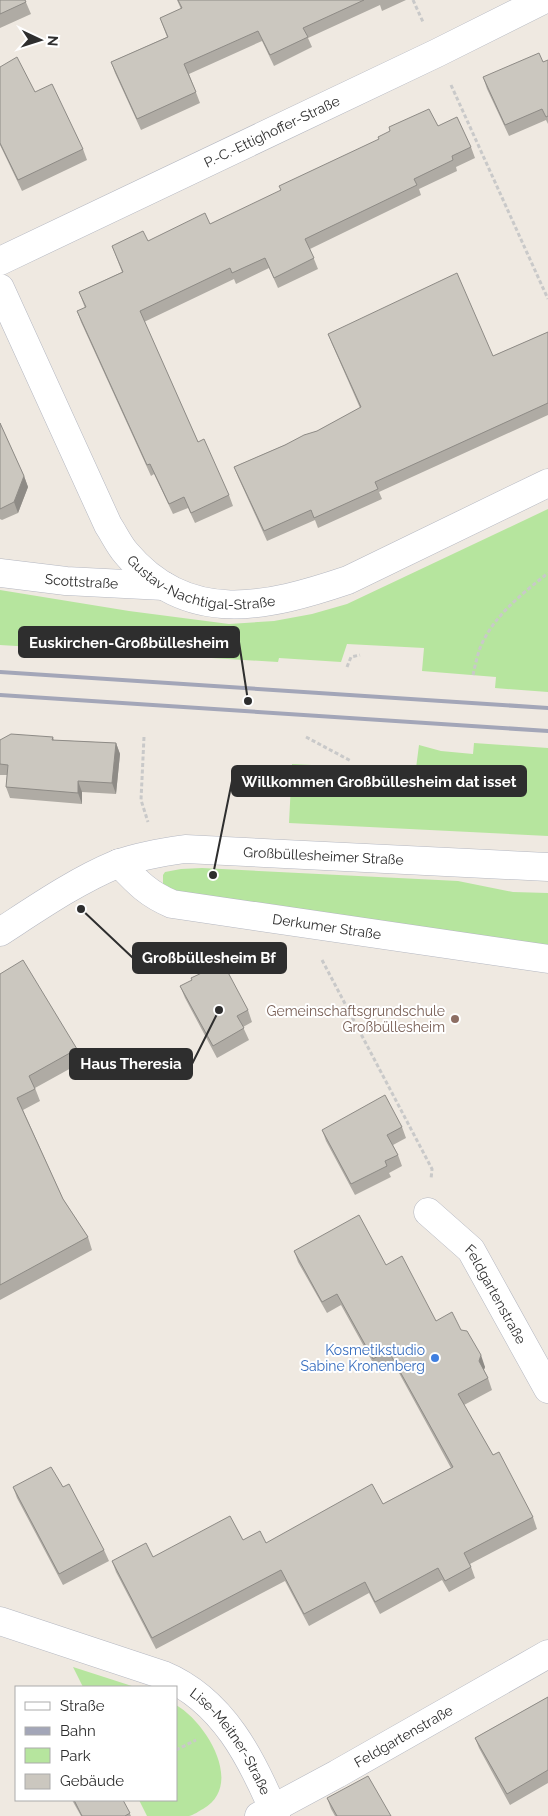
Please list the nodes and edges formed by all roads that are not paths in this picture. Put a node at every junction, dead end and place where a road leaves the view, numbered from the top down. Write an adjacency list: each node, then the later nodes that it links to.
1 (543, 0): 2 (street, P.-C.-Ettighoffer-Straße)
2 (0, 262)
3 (0, 288): 6 (street, Gustav-Nachtigal-Straße)
4 (548, 483): 6 (street, Gustav-Nachtigal-Straße)
5 (0, 573): 6 (street, Scottstraße)
6 (164, 586)
7 (119, 864): 8 (street, Großbüllesheimer Straße); 9 (street, Großbüllesheimer Straße); 10 (street, Derkumer Straße)
8 (548, 866)
9 (0, 932)
10 (548, 959)
11 (428, 1212): 12 (street, Feldgartenstraße)
12 (548, 1389)
13 (0, 1622): 15 (street, Lise-Meitner-Straße)
14 (548, 1654): 15 (street, Feldgartenstraße)
15 (269, 1813)

